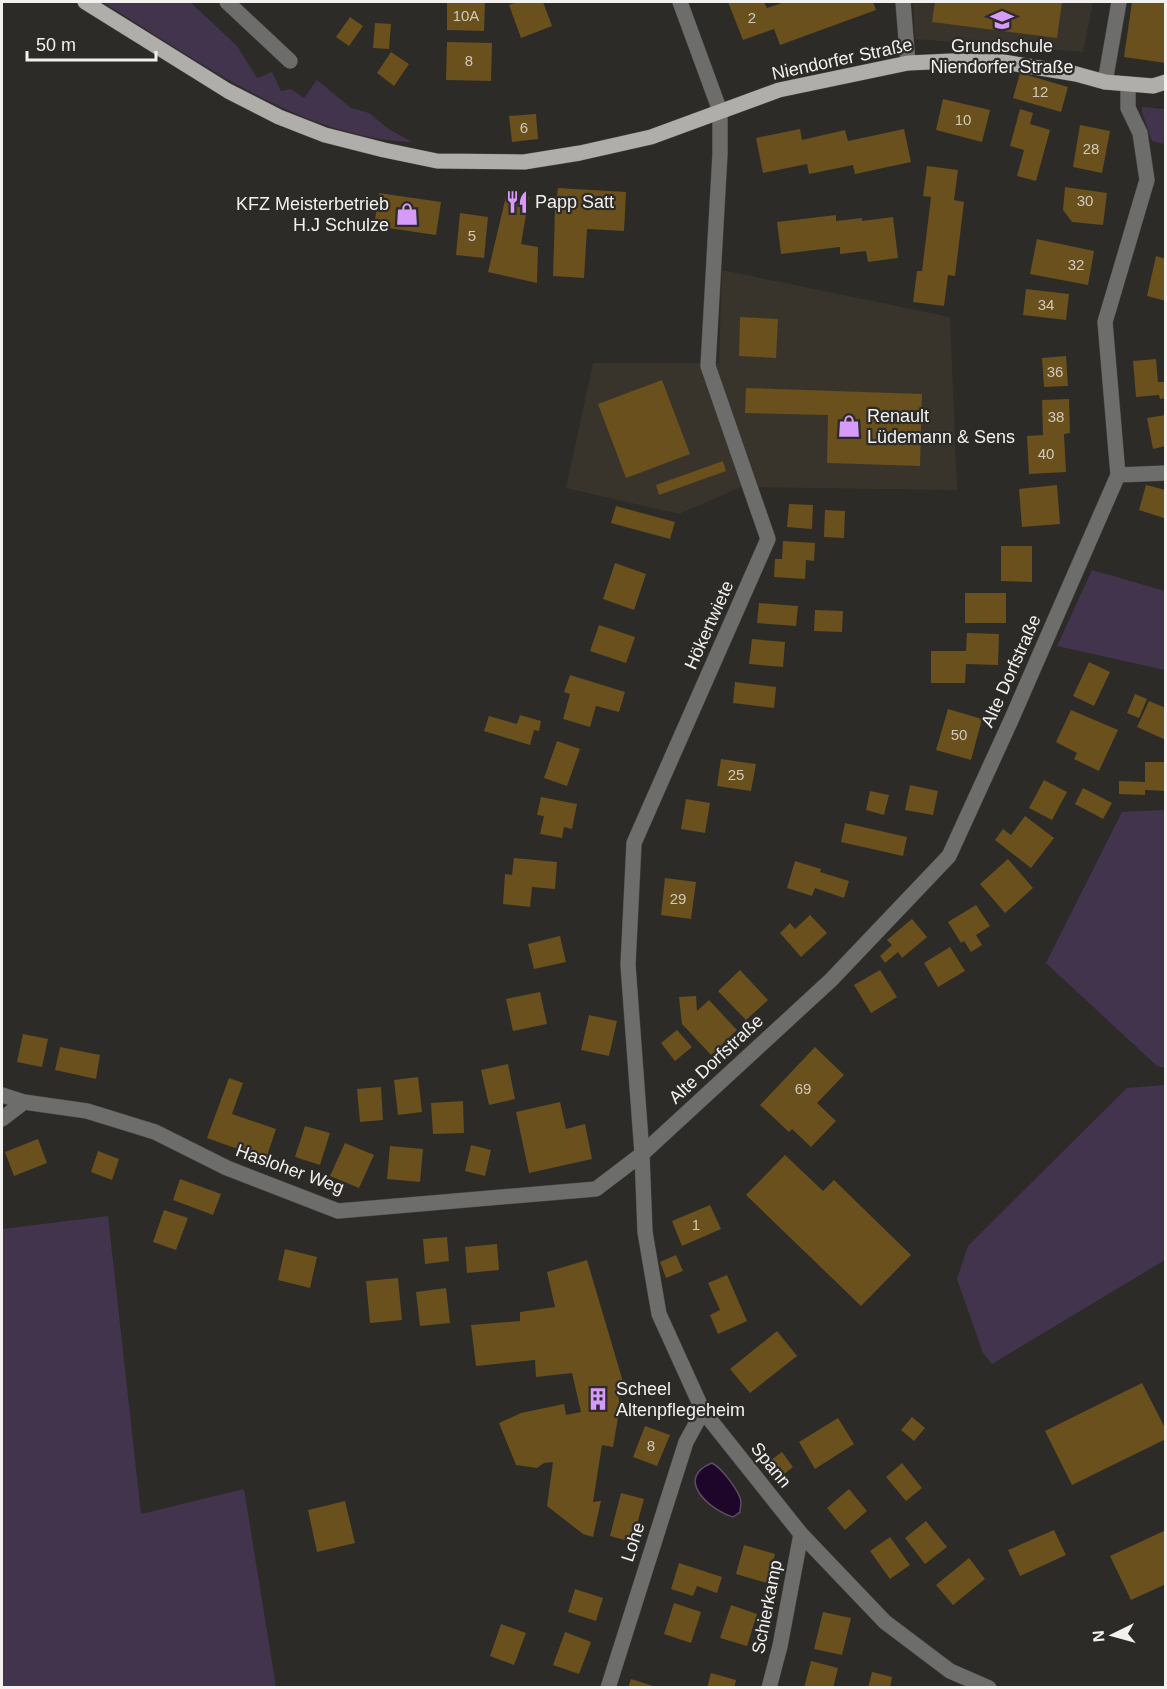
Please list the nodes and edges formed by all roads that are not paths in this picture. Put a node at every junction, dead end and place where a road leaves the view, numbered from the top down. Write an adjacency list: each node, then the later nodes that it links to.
1 (85, 2): 11 (main road, Niendorfer Straße)
2 (227, 2): 6 (street)
3 (680, 2): 11 (street)
4 (903, 2): 7 (street)
5 (1119, 2): 8 (street)
6 (290, 61)
7 (908, 63): 8 (main road, Niendorfer Straße); 11 (main road, Niendorfer Straße)
8 (1105, 82): 9 (main road, Niendorfer Straße)
9 (1128, 84): 10 (main road, Niendorfer Straße); 13 (street, Alte Dorfstraße)
10 (1161, 87)
11 (720, 111): 17 (street, Hökertwiete)
12 (1166, 473): 13 (street)
13 (1118, 475): 17 (street, Alte Dorfstraße)
14 (2, 1095): 15 (street, Hasloher Weg)
15 (24, 1102): 16 (street); 17 (street, Hasloher Weg)
16 (2, 1119)
17 (642, 1154): 18 (street, Spann)
18 (703, 1411): 19 (street, Spann); 20 (street, Lohe)
19 (801, 1534): 21 (street, Schierkamp); 22 (street, Spann)
20 (608, 1688)
21 (769, 1688)
22 (989, 1688)

